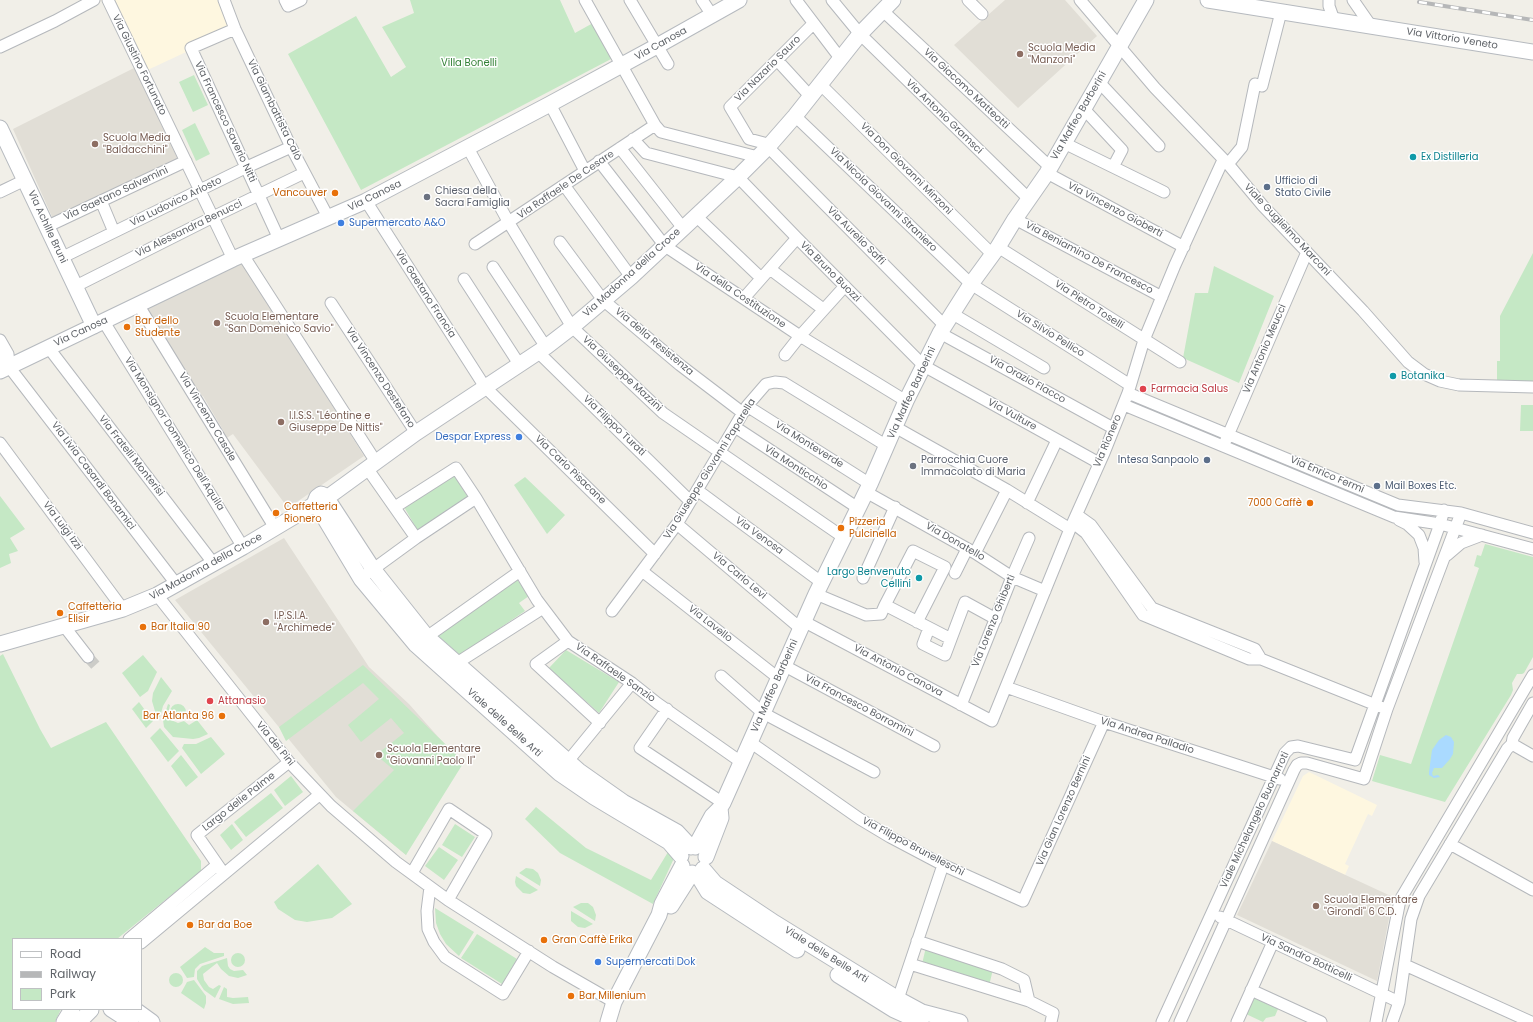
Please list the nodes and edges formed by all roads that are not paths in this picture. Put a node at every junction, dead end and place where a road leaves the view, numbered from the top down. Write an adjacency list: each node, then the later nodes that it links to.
1 (94, 0): 30 (street)
2 (108, 0): 51 (street, Via Giustino Fortunato)
3 (224, 0): 26 (street, Via Giambattista Calò)
4 (285, 0): 5 (street)
5 (301, 0)
6 (585, 0): 35 (street)
7 (630, 0): 28 (street)
8 (702, 0): 22 (street)
9 (739, 0): 22 (street, Via Canosa)
10 (796, 0): 24 (street)
11 (832, 0): 27 (street, Via Antonio Gramsci)
12 (893, 0): 19 (street, Via Madonna della Croce)
13 (968, 0): 21 (street)
14 (1080, 0): 29 (street, Viale Guglielmo Marconi)
15 (1146, 0): 29 (street, Via Maffeo Barberini)
16 (1208, 0): 20 (street, Via Vittorio Veneto)
17 (1329, 0): 23 (street)
18 (1353, 0): 25 (street)
19 (883, 11): 27 (street, Via Madonna della Croce); 56 (street, Via Giacomo Matteotti)
20 (1281, 12): 23 (street, Via Vittorio Veneto); 53 (street, Via Rionero)
21 (982, 14)
22 (712, 15): 28 (street, Via Canosa)
23 (1334, 20): 25 (street, Via Vittorio Veneto)
24 (813, 24): 32 (street); 33 (street, Via Nazario Sauro)
25 (1371, 26): 31 (street, Via Vittorio Veneto)
26 (235, 29): 47 (street, Via Giambattista Calò); 54 (street, Via Francesco Saverio Nitti)
27 (860, 34): 32 (street, Via Madonna della Croce); 66 (street, Via Antonio Gramsci)
28 (657, 46): 34 (street); 35 (street, Via Canosa)
29 (1119, 46): 36 (street, Via Maffeo Barberini); 53 (street, Viale Guglielmo Marconi)
30 (0, 47)
31 (1533, 52)
32 (840, 58): 37 (street, Via Madonna della Croce)
33 (777, 60): 38 (street); 50 (street, Via Nazario Sauro)
34 (668, 64)
35 (621, 65): 39 (street, Via Canosa); 42 (street)
36 (1099, 82): 40 (street, Via Maffeo Barberini); 46 (street)
37 (820, 84): 38 (street, Via Madonna della Croce); 83 (street, Via Don Giovanni Minzoni)
38 (810, 96): 41 (street, Via Madonna della Croce)
39 (550, 104): 48 (street, Via Canosa); 57 (street)
40 (1083, 108): 45 (street, Via Maffeo Barberini); 55 (street)
41 (795, 116): 50 (street, Via Madonna della Croce); 92 (street, Via Nicola Giovanni Straniero)
42 (655, 125): 44 (street, Via Raffaele De Cesare); 50 (street)
43 (2, 136): 60 (street, Via Achille Bruni)
44 (633, 139): 49 (street, Via Raffaele De Cesare); 59 (street)
45 (1064, 143): 55 (street); 56 (street, Via Maffeo Barberini)
46 (1158, 146)
47 (291, 147): 54 (street, Via Ludovico Ariosto); 58 (street, Via Giambattista Calò)
48 (468, 148): 68 (street, Via Canosa); 73 (street, Via Giuseppe Mazzini)
49 (620, 148): 52 (street, Via Raffaele De Cesare); 75 (street)
50 (764, 151): 59 (street, Via Madonna della Croce); 102 (street, Via Aurelio Saffi)
51 (186, 161): 62 (street, Via Giustino Fortunato); 67 (street, Via Gaetano Salvemini)
52 (599, 161): 57 (street, Via Raffaele De Cesare); 81 (street, Via della Costituzione)
53 (1226, 162): 82 (street, Via Rionero); 84 (street, Viale Guglielmo Marconi)
54 (247, 167): 62 (street, Via Ludovico Ariosto); 65 (street, Via Francesco Saverio Nitti)
55 (1113, 167): 64 (street)
56 (1048, 170): 66 (street, Via Maffeo Barberini); 82 (street, Via Vincenzo Gioberti)
57 (585, 171): 61 (street, Via Raffaele De Cesare)
58 (304, 172): 65 (street, Via Alessandra Benucci); 71 (street, Via Giambattista Calò)
59 (738, 177): 69 (street, Via Madonna della Croce); 77 (street, Via Bruno Buozzi)
60 (25, 180): 63 (street); 74 (street, Via Achille Bruni)
61 (564, 186): 73 (street, Via Raffaele De Cesare); 89 (street)
62 (200, 190): 70 (street, Via Giustino Fortunato); 76 (street, Via Ludovico Ariosto)
63 (0, 192)
64 (1164, 192)
65 (259, 194): 70 (street, Via Alessandra Benucci); 78 (street, Via Francesco Saverio Nitti)
66 (1029, 199): 72 (street, Via Maffeo Barberini)
67 (101, 201): 74 (street, Via Gaetano Salvemini); 76 (street)
68 (366, 201): 71 (street, Via Canosa); 115 (street, Via Gaetano Francia)
69 (696, 216): 75 (street, Via Madonna della Croce); 90 (street)
70 (213, 217): 85 (street, Via Giustino Fortunato); 94 (street, Via Alessandra Benucci)
71 (328, 218): 78 (street, Via Canosa)
72 (1015, 219): 83 (street, Via Maffeo Barberini); 95 (street, Via Beniamino De Francesco)
73 (509, 223): 80 (street, Via Raffaele De Cesare); 103 (street, Via Giuseppe Mazzini)
74 (46, 226): 86 (street, Via Achille Bruni)
75 (683, 228): 81 (street, Via Madonna della Croce)
76 (114, 232): 86 (street, Via Ludovico Ariosto)
77 (797, 238): 88 (street); 93 (street, Via Bruno Buozzi)
78 (279, 239): 85 (street, Via Canosa)
79 (560, 242): 97 (street, Via della Resistenza)
80 (475, 244)
81 (665, 246): 89 (street, Via Madonna della Croce); 96 (street, Via della Costituzione)
82 (1184, 247): 95 (street, Via Rionero)
83 (995, 250): 92 (street, Via Maffeo Barberini); 106 (street, Via Pietro Toselli)
84 (1307, 252): 116 (street, Viale Guglielmo Marconi); 125 (street, Via Antonio Meucci)
85 (238, 257): 99 (street, Via Canosa); 132 (street, Via Giustino Fortunato)
86 (61, 258): 94 (street, Via Achille Bruni)
87 (493, 267): 108 (street, Via Filippo Turati)
88 (770, 268): 90 (street); 100 (street)
89 (631, 277): 97 (street, Via Madonna della Croce)
90 (761, 278): 96 (street)
91 (464, 279): 112 (street)
92 (971, 284): 102 (street, Via Maffeo Barberini); 117 (street, Via Silvio Pellico)
93 (844, 286): 100 (street); 113 (street, Via Bruno Buozzi)
94 (74, 287): 101 (street, Via Achille Bruni)
95 (1162, 297): 106 (street, Via Rionero)
96 (744, 298): 104 (street, Via della Costituzione)
97 (603, 300): 103 (street, Via Madonna della Croce); 120 (street, Via della Resistenza)
98 (331, 303): 124 (street, Via Vincenzo Destefano)
99 (139, 306): 101 (street, Via Canosa); 151 (street, Via Vincenzo Casale)
100 (823, 310): 104 (street)
101 (99, 324): 107 (street, Via Canosa); 158 (street, Via Monsignor Domenico Dell'Aquila)
102 (946, 324): 113 (street, Via Maffeo Barberini); 114 (street); 123 (street, Via Orazio Flacco)
103 (572, 327): 108 (street, Via Madonna della Croce); 130 (street, Via Giuseppe Mazzini)
104 (800, 336): 109 (street); 118 (street, Via della Costituzione)
105 (0, 340): 111 (street, Via Livia Casardi Bonamici)
106 (1144, 340): 110 (street, Via Pietro Toselli); 117 (street, Via Rionero)
107 (48, 347): 111 (street, Via Canosa); 163 (street, Via Fratelli Monterisi)
108 (542, 349): 112 (street, Via Madonna della Croce); 139 (street, Via Filippo Turati)
109 (785, 355)
110 (1180, 362)
111 (3, 364): 172 (street, Via Livia Casardi Bonamici)
112 (519, 364): 115 (street, Via Madonna della Croce)
113 (924, 366): 118 (street, Via Maffeo Barberini); 126 (street, Via Vulture)
114 (1044, 368)
115 (485, 387): 124 (street, Via Madonna della Croce); 161 (street, Via Carlo Pisacane)
116 (1533, 387)
117 (1129, 389): 119 (street, Via Rionero); 125 (street, Via Enrico Fermi)
118 (906, 401): 122 (street, Via Maffeo Barberini)
119 (1124, 405): 123 (street, Via Rionero); 129 (street, Via Enrico Fermi)
120 (745, 410): 121 (street, Via Giuseppe Giovanni Paparella); 128 (street, Via Giuseppe Giovanni Paparella); 134 (street, Via Monteverde)
121 (735, 427): 130 (street, Via Giuseppe Giovanni Paparella); 144 (street, Via Monticchio)
122 (896, 427): 128 (street, Via Maffeo Barberini); 136 (street)
123 (1113, 428): 131 (street, Via Rionero)
124 (416, 434): 132 (street, Via Madonna della Croce)
125 (1228, 434): 129 (street, Via Antonio Meucci); 133 (street, Via Enrico Fermi)
126 (1057, 440): 131 (street, Via Vulture); 140 (street)
127 (0, 443): 178 (street, Via Luigi Izzi)
128 (887, 446): 134 (street, Via Maffeo Barberini)
129 (1224, 446): 137 (street, Via Enrico Fermi)
130 (720, 452): 135 (street, Via Giuseppe Giovanni Paparella); 155 (street, Via Giuseppe Mazzini)
131 (1099, 463): 148 (street, Via Rionero)
132 (371, 465): 141 (street, Via Madonna della Croce); 142 (street, Via Giustino Fortunato)
133 (1343, 482): 137 (street); 145 (street, Via Enrico Fermi)
134 (868, 488): 143 (street, Via Donatello); 144 (street, Via Maffeo Barberini)
135 (697, 490): 139 (street, Via Giuseppe Giovanni Paparella); 173 (street, Via Venosa)
136 (1007, 490): 140 (street); 160 (street)
137 (1338, 494): 147 (street, Via Enrico Fermi)
138 (476, 498): 142 (street, Via Raffaele Sanzio); 156 (street); 166 (street, Via Raffaele Sanzio)
139 (690, 501): 149 (street, Via Giuseppe Giovanni Paparella)
140 (1027, 503): 148 (street)
141 (323, 504): 151 (street, Via Madonna della Croce); 165 (street, Viale delle Belle Arti); 171 (street, Viale delle Belle Arti)
142 (394, 507): 156 (street, Via Giustino Fortunato)
143 (896, 507): 160 (street, Via Donatello); 170 (street)
144 (858, 508): 155 (street, Via Maffeo Barberini)
145 (1444, 510): 146 (street, Via Enrico Fermi); 150 (street, Viale Michelangelo Buonarroti)
146 (1461, 513): 152 (street, Viale Michelangelo Buonarroti); 153 (street, Via Enrico Fermi)
147 (1394, 517): 150 (street, Via Enrico Fermi); 164 (street, Via Enrico Fermi)
148 (1073, 522): 174 (street, Via Rionero); 198 (street)
149 (677, 524): 161 (street, Via Giuseppe Giovanni Paparella); 182 (street, Via Carlo Levi)
150 (1440, 524): 152 (street, Via Enrico Fermi); 164 (street, Viale Michelangelo Buonarroti)
151 (275, 528): 158 (street, Via Madonna della Croce)
152 (1456, 528): 154 (street, Via Enrico Fermi); 162 (street, Viale Michelangelo Buonarroti)
153 (1533, 533)
154 (1482, 535): 159 (street, Via Enrico Fermi); 162 (street)
155 (843, 537): 173 (street, Via Maffeo Barberini)
156 (416, 538): 165 (street)
157 (1029, 538): 169 (street, Via Lorenzo Ghiberti)
158 (243, 547): 163 (street, Via Madonna della Croce)
159 (1533, 549)
160 (971, 551): 168 (street); 169 (street, Via Donatello)
161 (655, 554): 167 (street, Via Giuseppe Giovanni Paparella)
162 (1445, 557): 200 (street, Viale Michelangelo Buonarroti)
163 (214, 564): 172 (street, Via Madonna della Croce)
164 (1425, 566): 198 (street, Viale Michelangelo Buonarroti)
165 (373, 569): 171 (street); 187 (street, Viale delle Belle Arti)
166 (520, 571): 177 (street, Via Raffaele Sanzio); 187 (street)
167 (642, 571): 179 (street, Via Giuseppe Giovanni Paparella); 191 (street, Via Lavello)
168 (955, 573)
169 (1012, 577): 174 (street, Via Donatello); 180 (street, Via Lorenzo Ghiberti)
170 (863, 578)
171 (361, 579): 187 (street, Viale delle Belle Arti)
172 (177, 585): 175 (street, Via Madonna della Croce)
173 (819, 588): 176 (street, Via Venosa); 182 (street, Via Maffeo Barberini)
174 (1045, 591): 195 (street, Via Rionero)
175 (157, 595): 178 (street, Via Madonna della Croce); 210 (street, Via dei Pini)
176 (885, 605): 181 (street); 181 (street)
177 (543, 608): 186 (street, Via Raffaele Sanzio); 190 (street)
178 (123, 609): 183 (street, Via Madonna della Croce)
179 (612, 611)
180 (996, 619): 185 (street); 197 (street, Via Lorenzo Ghiberti)
181 (917, 622): 184 (street)
182 (802, 625): 191 (street, Via Maffeo Barberini); 197 (street, Via Antonio Canova)
183 (64, 626): 188 (street, Via Madonna della Croce); 189 (street)
184 (929, 628): 185 (street); 185 (street)
185 (951, 639)
186 (568, 640): 194 (street, Via Raffaele Sanzio); 204 (street)
187 (422, 641): 190 (street, Viale delle Belle Arti)
188 (0, 644)
189 (88, 657)
190 (452, 668): 212 (street, Viale delle Belle Arti)
191 (780, 671): 201 (street, Via Maffeo Barberini); 208 (street, Via Francesco Borromini)
192 (1533, 675): 205 (street)
193 (721, 676): 201 (street)
194 (632, 683): 199 (street, Via Raffaele Sanzio); 204 (street)
195 (1006, 687): 202 (street, Via Rionero); 203 (street, Via Andrea Palladio)
196 (1533, 703): 207 (street)
197 (961, 704): 202 (street, Via Antonio Canova)
198 (1374, 704): 200 (street); 214 (street, Viale Michelangelo Buonarroti)
199 (667, 709): 211 (street, Via Raffaele Sanzio); 217 (street)
200 (1387, 709): 215 (street, Viale Michelangelo Buonarroti)
201 (763, 713): 206 (street, Via Maffeo Barberini); 213 (street)
202 (992, 721)
203 (1104, 722): 214 (street, Via Andrea Palladio); 230 (street, Via Gian Lorenzo Bernini)
204 (600, 723): 212 (street)
205 (1497, 737): 207 (street); 207 (street); 218 (street)
206 (750, 742): 211 (street, Via Maffeo Barberini); 222 (street, Via Filippo Brunelleschi)
207 (1510, 744): 209 (street); 219 (street)
208 (934, 746)
209 (1533, 756)
210 (289, 762): 216 (street, Via dei Pini); 221 (street, Largo delle Palme)
211 (741, 762): 217 (street, Via Maffeo Barberini)
212 (563, 767): 220 (street, Viale delle Belle Arti)
213 (874, 772)
214 (1274, 777): 215 (street, Via Andrea Palladio); 231 (street, Viale Michelangelo Buonarroti)
215 (1288, 783): 233 (street, Viale Michelangelo Buonarroti)
216 (319, 795): 223 (street); 224 (street, Via dei Pini)
217 (721, 806): 220 (street, Via Maffeo Barberini)
218 (1437, 836): 219 (street); 242 (street)
219 (1450, 844): 226 (street); 240 (street)
220 (693, 861): 227 (street, Viale delle Belle Arti); 228 (street, Via Maffeo Barberini); 232 (street, Via Maffeo Barberini); 243 (street, Viale delle Belle Arti)
221 (217, 864): 223 (street, Largo delle Palme); 234 (street)
222 (943, 865): 230 (street, Via Filippo Brunelleschi); 235 (street)
223 (224, 874): 236 (street)
224 (412, 874): 225 (street, Via dei Pini); 229 (street)
225 (430, 888): 229 (street, Via dei Pini); 238 (street)
226 (1533, 890)
227 (708, 892): 228 (street); 258 (street, Viale delle Belle Arti)
228 (678, 893): 232 (street, Via Maffeo Barberini)
229 (448, 900): 238 (street, Via dei Pini)
230 (1023, 901)
231 (1212, 913): 233 (street, Via Sandro Botticelli); 261 (street, Viale Michelangelo Buonarroti)
232 (659, 915): 245 (street, Via Maffeo Barberini)
233 (1226, 920): 237 (street, Via Sandro Botticelli); 251 (street, Viale Michelangelo Buonarroti)
234 (130, 938)
235 (918, 941): 239 (street); 244 (street)
236 (142, 942)
237 (1273, 942): 241 (street); 242 (street, Via Sandro Botticelli)
238 (529, 952): 245 (street, Via dei Pini)
239 (910, 964): 243 (street); 244 (street)
240 (1405, 965): 246 (street); 265 (street)
241 (1252, 990): 252 (street); 262 (street)
242 (1381, 993): 246 (street, Via Sandro Botticelli); 263 (street)
243 (898, 999): 259 (street, Viale delle Belle Arti)
244 (1029, 1001): 260 (street)
245 (614, 1002): 257 (street, Via Maffeo Barberini)
246 (1399, 1002): 264 (street)
247 (71, 1010): 253 (street)
248 (89, 1010): 254 (street)
249 (113, 1010): 255 (street)
250 (135, 1010): 256 (street)
251 (1183, 1021)
252 (1316, 1021)
253 (64, 1022)
254 (79, 1022)
255 (131, 1022)
256 (152, 1022)
257 (608, 1022)
258 (921, 1022)
259 (960, 1022)
260 (1051, 1022)
261 (1162, 1022)
262 (1237, 1022)
263 (1376, 1022)
264 (1392, 1022)
265 (1531, 1022)

